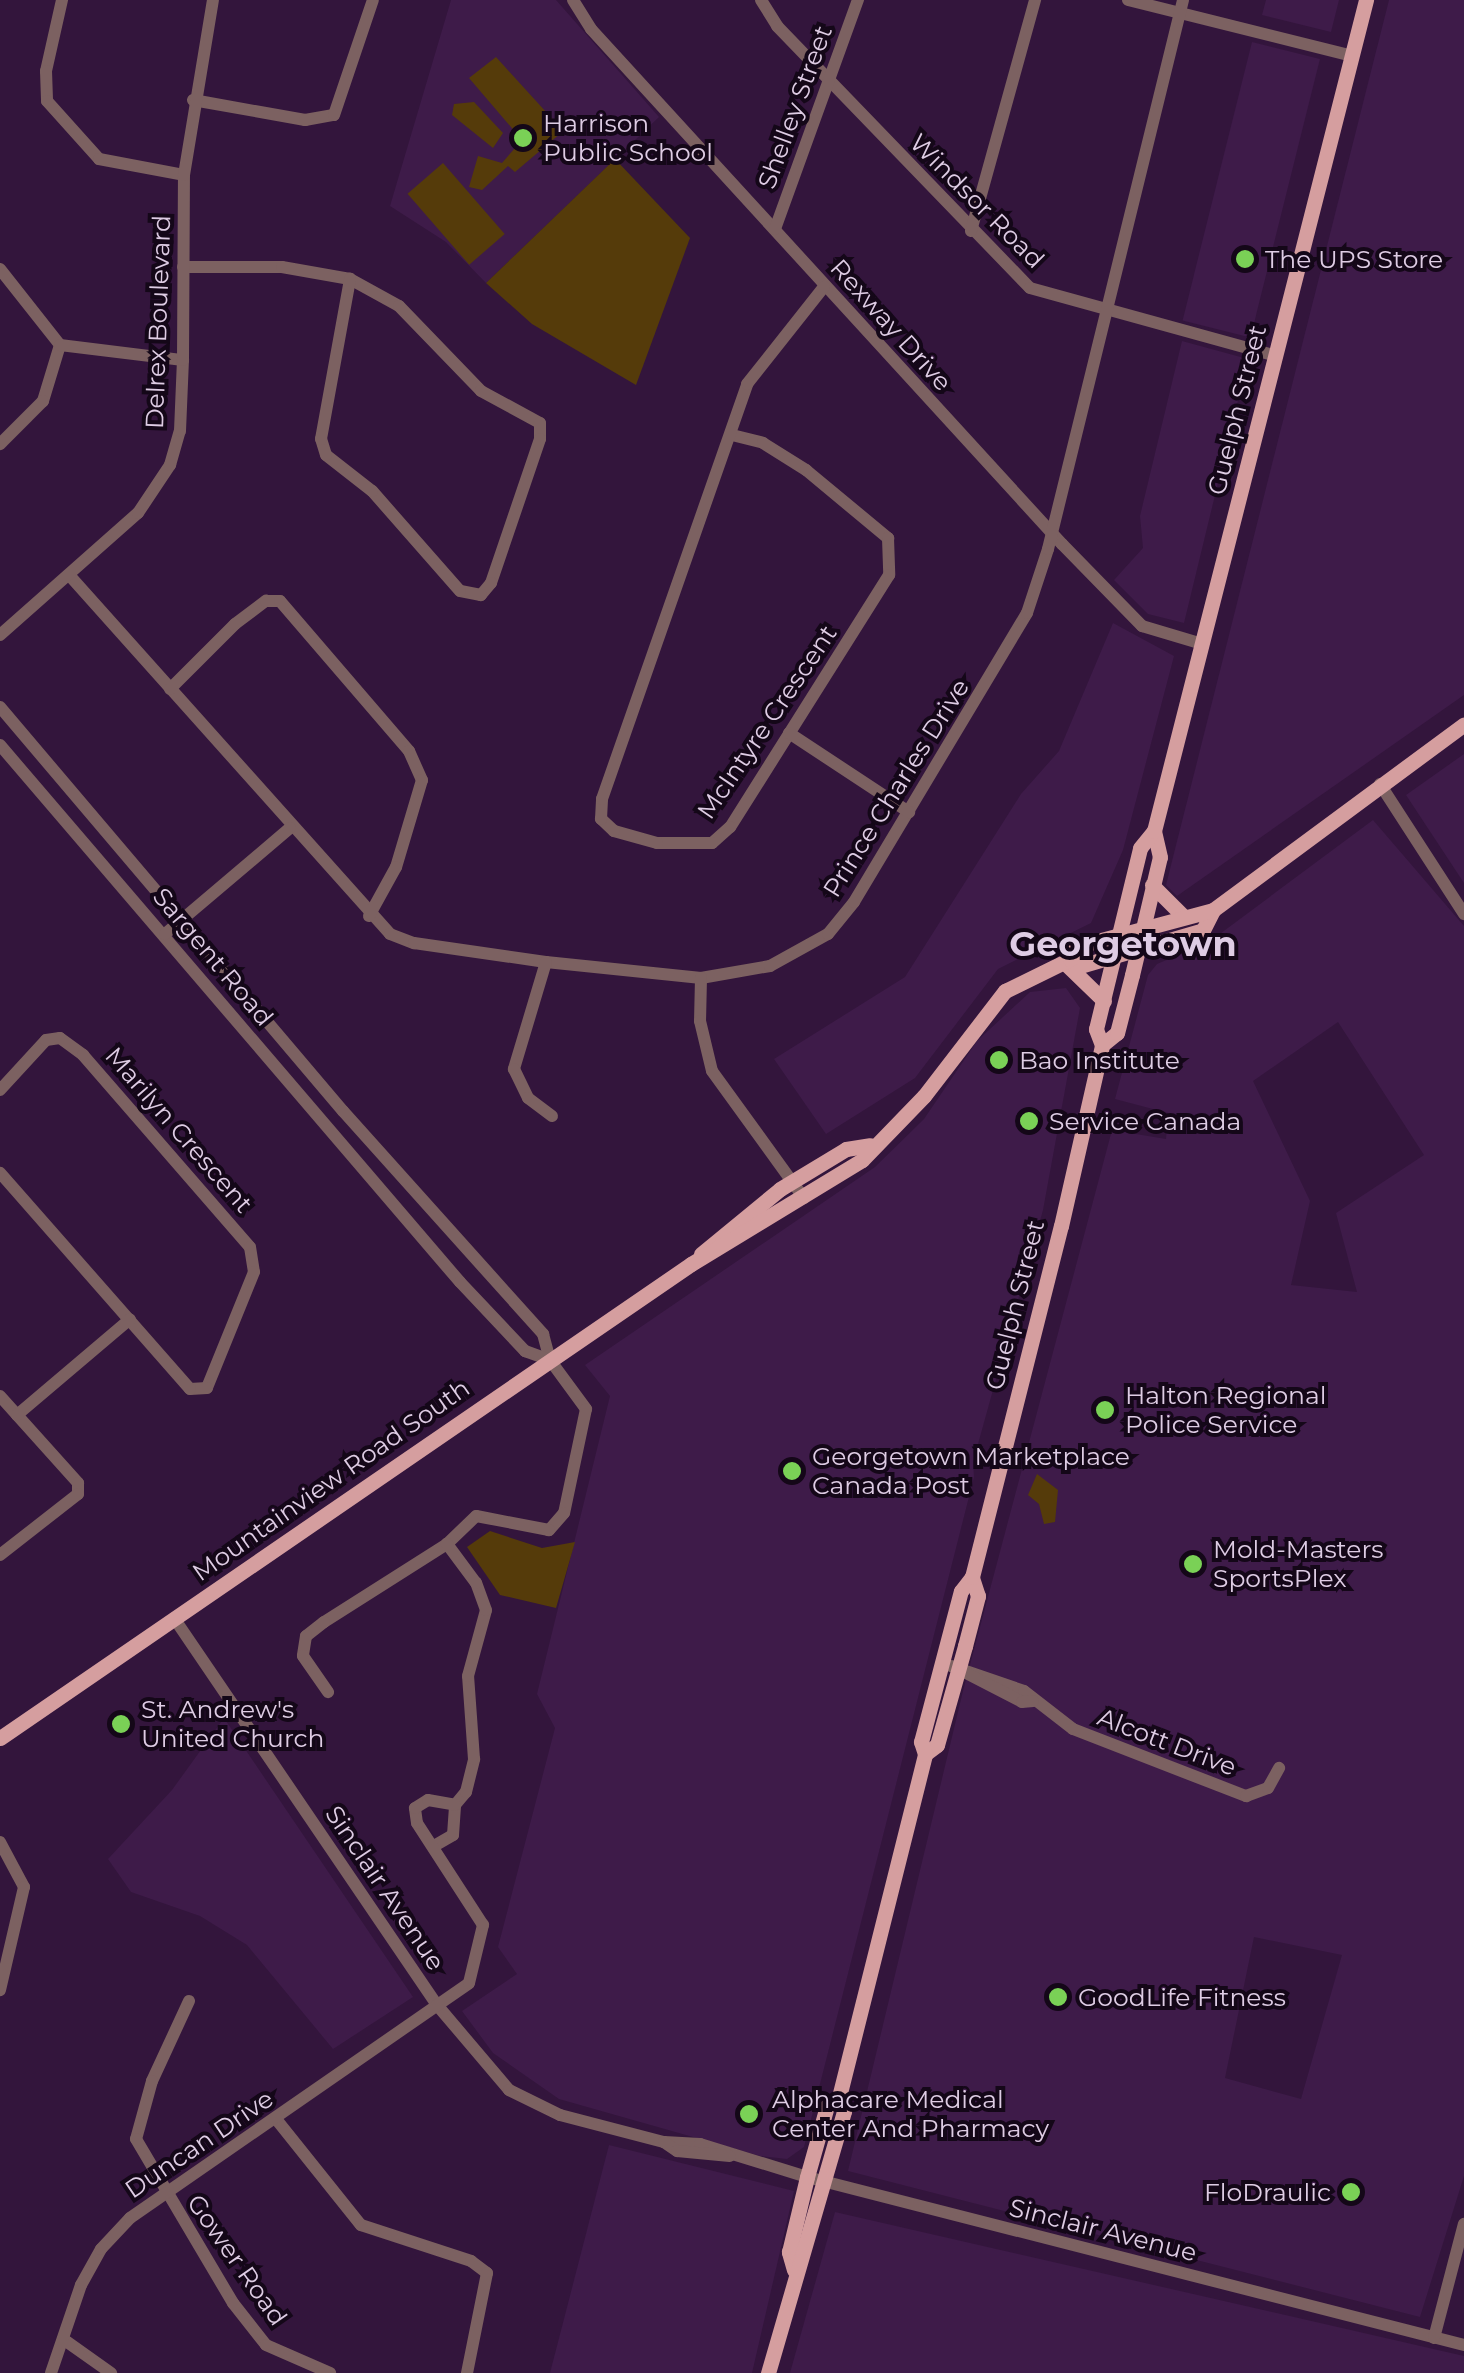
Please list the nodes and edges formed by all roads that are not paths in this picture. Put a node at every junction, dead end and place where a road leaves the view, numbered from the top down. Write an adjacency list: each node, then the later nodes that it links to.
1 (62, 0): 14 (street)
2 (213, 0): 13 (street, Delrex Boulevard)
3 (373, 0): 13 (street)
4 (572, 0): 15 (street, Rexway Drive)
5 (761, 0): 12 (street, Windsor Road)
6 (858, 0): 12 (street, Shelley Street)
7 (1035, 0): 16 (street)
8 (1128, 0): 10 (street)
9 (1366, 0): 11 (main road, Guelph Street)
10 (1181, 6): 11 (street); 21 (street, Prince Charles Drive)
11 (1352, 56): 23 (main road, Guelph Street)
12 (830, 81): 15 (street, Shelley Street); 16 (street, Windsor Road)
13 (193, 100): 14 (street, Delrex Boulevard)
14 (184, 175): 17 (street, Delrex Boulevard)
15 (775, 229): 20 (street, Rexway Drive)
16 (971, 232): 21 (street, Windsor Road)
17 (184, 267): 19 (street); 24 (street, Delrex Boulevard)
18 (0, 268): 22 (street)
19 (350, 278): 19 (street)
20 (824, 287): 25 (street, McIntyre Crescent); 27 (street, Rexway Drive)
21 (1106, 312): 23 (street, Windsor Road); 27 (street, Prince Charles Drive)
22 (60, 345): 24 (street); 26 (street)
23 (1277, 356): 30 (main road, Guelph Street)
24 (183, 360): 28 (street, Delrex Boulevard)
25 (732, 436): 34 (street, McIntyre Crescent); 34 (street, McIntyre Crescent)
26 (0, 444)
27 (1052, 533): 30 (street, Rexway Drive); 38 (street, Prince Charles Drive)
28 (70, 576): 29 (street, Delrex Boulevard); 31 (street, Prince Charles Drive)
29 (0, 635)
30 (1202, 644): 41 (main road, Guelph Street)
31 (170, 689): 40 (street, Prince Charles Drive); 45 (street)
32 (0, 706): 37 (street, Sargent Road)
33 (1464, 724): 36 (main road, Mountainview Road South)
34 (789, 733): 38 (street)
35 (0, 744): 39 (street, Sargent Road)
36 (1380, 784): 43 (main road, Mountainview Road South); 44 (street)
37 (79, 800): 39 (street); 47 (street, Sargent Road)
38 (909, 812): 55 (street, Prince Charles Drive)
39 (62, 816): 49 (street, Sargent Road)
40 (290, 828): 45 (street, Prince Charles Drive); 47 (street)
41 (1154, 831): 42 (main road, Guelph Street); 50 (main road, Guelph Street)
42 (1152, 886): 46 (main road); 48 (main road, Guelph Street)
43 (1213, 910): 46 (main road); 51 (main road, Mountainview Road South)
44 (1464, 914)
45 (368, 916): 54 (street, Prince Charles Drive)
46 (1184, 917): 48 (main road)
47 (181, 920): 49 (street); 59 (street, Sargent Road)
48 (1142, 931): 50 (main road); 51 (main road, Guelph Street)
49 (165, 934): 61 (street, Sargent Road)
50 (1119, 937): 52 (main road, Guelph Street); 53 (main road, Mountainview Road South)
51 (1137, 952): 52 (main road, Mountainview Road South); 57 (main road, Guelph Street)
52 (1114, 958): 53 (main road, Mountainview Road South); 56 (main road, Guelph Street)
53 (1066, 961): 56 (main road); 62 (main road, Mountainview Road South)
54 (546, 962): 55 (street, Prince Charles Drive); 60 (street)
55 (701, 978): 64 (street)
56 (1104, 1000): 57 (main road, Guelph Street)
57 (1102, 1045): 75 (main road, Guelph Street)
58 (0, 1090): 69 (street, Marilyn Crescent)
59 (343, 1111): 61 (street); 67 (street, Sargent Road)
60 (552, 1116)
61 (328, 1127): 68 (street, Sargent Road)
62 (870, 1146): 64 (main road, Mountainview Road South); 65 (main road, Mountainview Road South)
63 (0, 1173): 69 (street, Marilyn Crescent)
64 (792, 1183): 65 (street); 66 (main road, Mountainview Road South)
65 (804, 1198): 66 (main road, Mountainview Road South)
66 (691, 1264): 70 (main road, Mountainview Road South)
67 (478, 1265): 68 (street); 70 (street, Sargent Road)
68 (460, 1282): 70 (street, Sargent Road)
69 (130, 1319): 72 (street)
70 (550, 1360): 73 (street); 76 (main road, Mountainview Road South)
71 (0, 1396): 72 (street)
72 (17, 1415): 74 (street)
73 (447, 1544): 79 (street); 83 (street)
74 (0, 1555)
75 (972, 1577): 77 (main road, Guelph Street); 78 (main road, Guelph Street)
76 (174, 1618): 80 (main road, Mountainview Road South); 88 (street, Sinclair Avenue)
77 (942, 1664): 78 (street, Alcott Drive); 81 (main road, Guelph Street)
78 (958, 1668): 81 (main road, Guelph Street); 82 (street, Alcott Drive)
79 (328, 1692)
80 (0, 1738)
81 (925, 1754): 89 (main road, Guelph Street)
82 (1279, 1768)
83 (456, 1806): 85 (street); 85 (street, Duncan Drive)
84 (0, 1842): 86 (street)
85 (434, 1846): 88 (street, Duncan Drive)
86 (0, 1990)
87 (189, 2001): 93 (street, Gower Road)
88 (438, 2005): 90 (street, Duncan Drive); 91 (street, Sinclair Avenue)
89 (839, 2096): 91 (main road, Guelph Street); 92 (main road, Guelph Street)
90 (276, 2119): 93 (street, Duncan Drive); 102 (street)
91 (807, 2177): 92 (street, Sinclair Avenue); 95 (main road, Guelph Street)
92 (825, 2182): 95 (main road, Guelph Street); 97 (street, Sinclair Avenue)
93 (165, 2195): 96 (street, Duncan Drive); 101 (street, Gower Road)
94 (1464, 2224): 97 (street)
95 (794, 2270): 103 (main road, Guelph Street)
96 (63, 2338): 99 (street, Duncan Drive); 100 (street)
97 (1434, 2338): 98 (street, Sinclair Avenue)
98 (1464, 2345)
99 (51, 2373)
100 (111, 2373)
101 (330, 2373)
102 (467, 2373)
103 (768, 2373)

